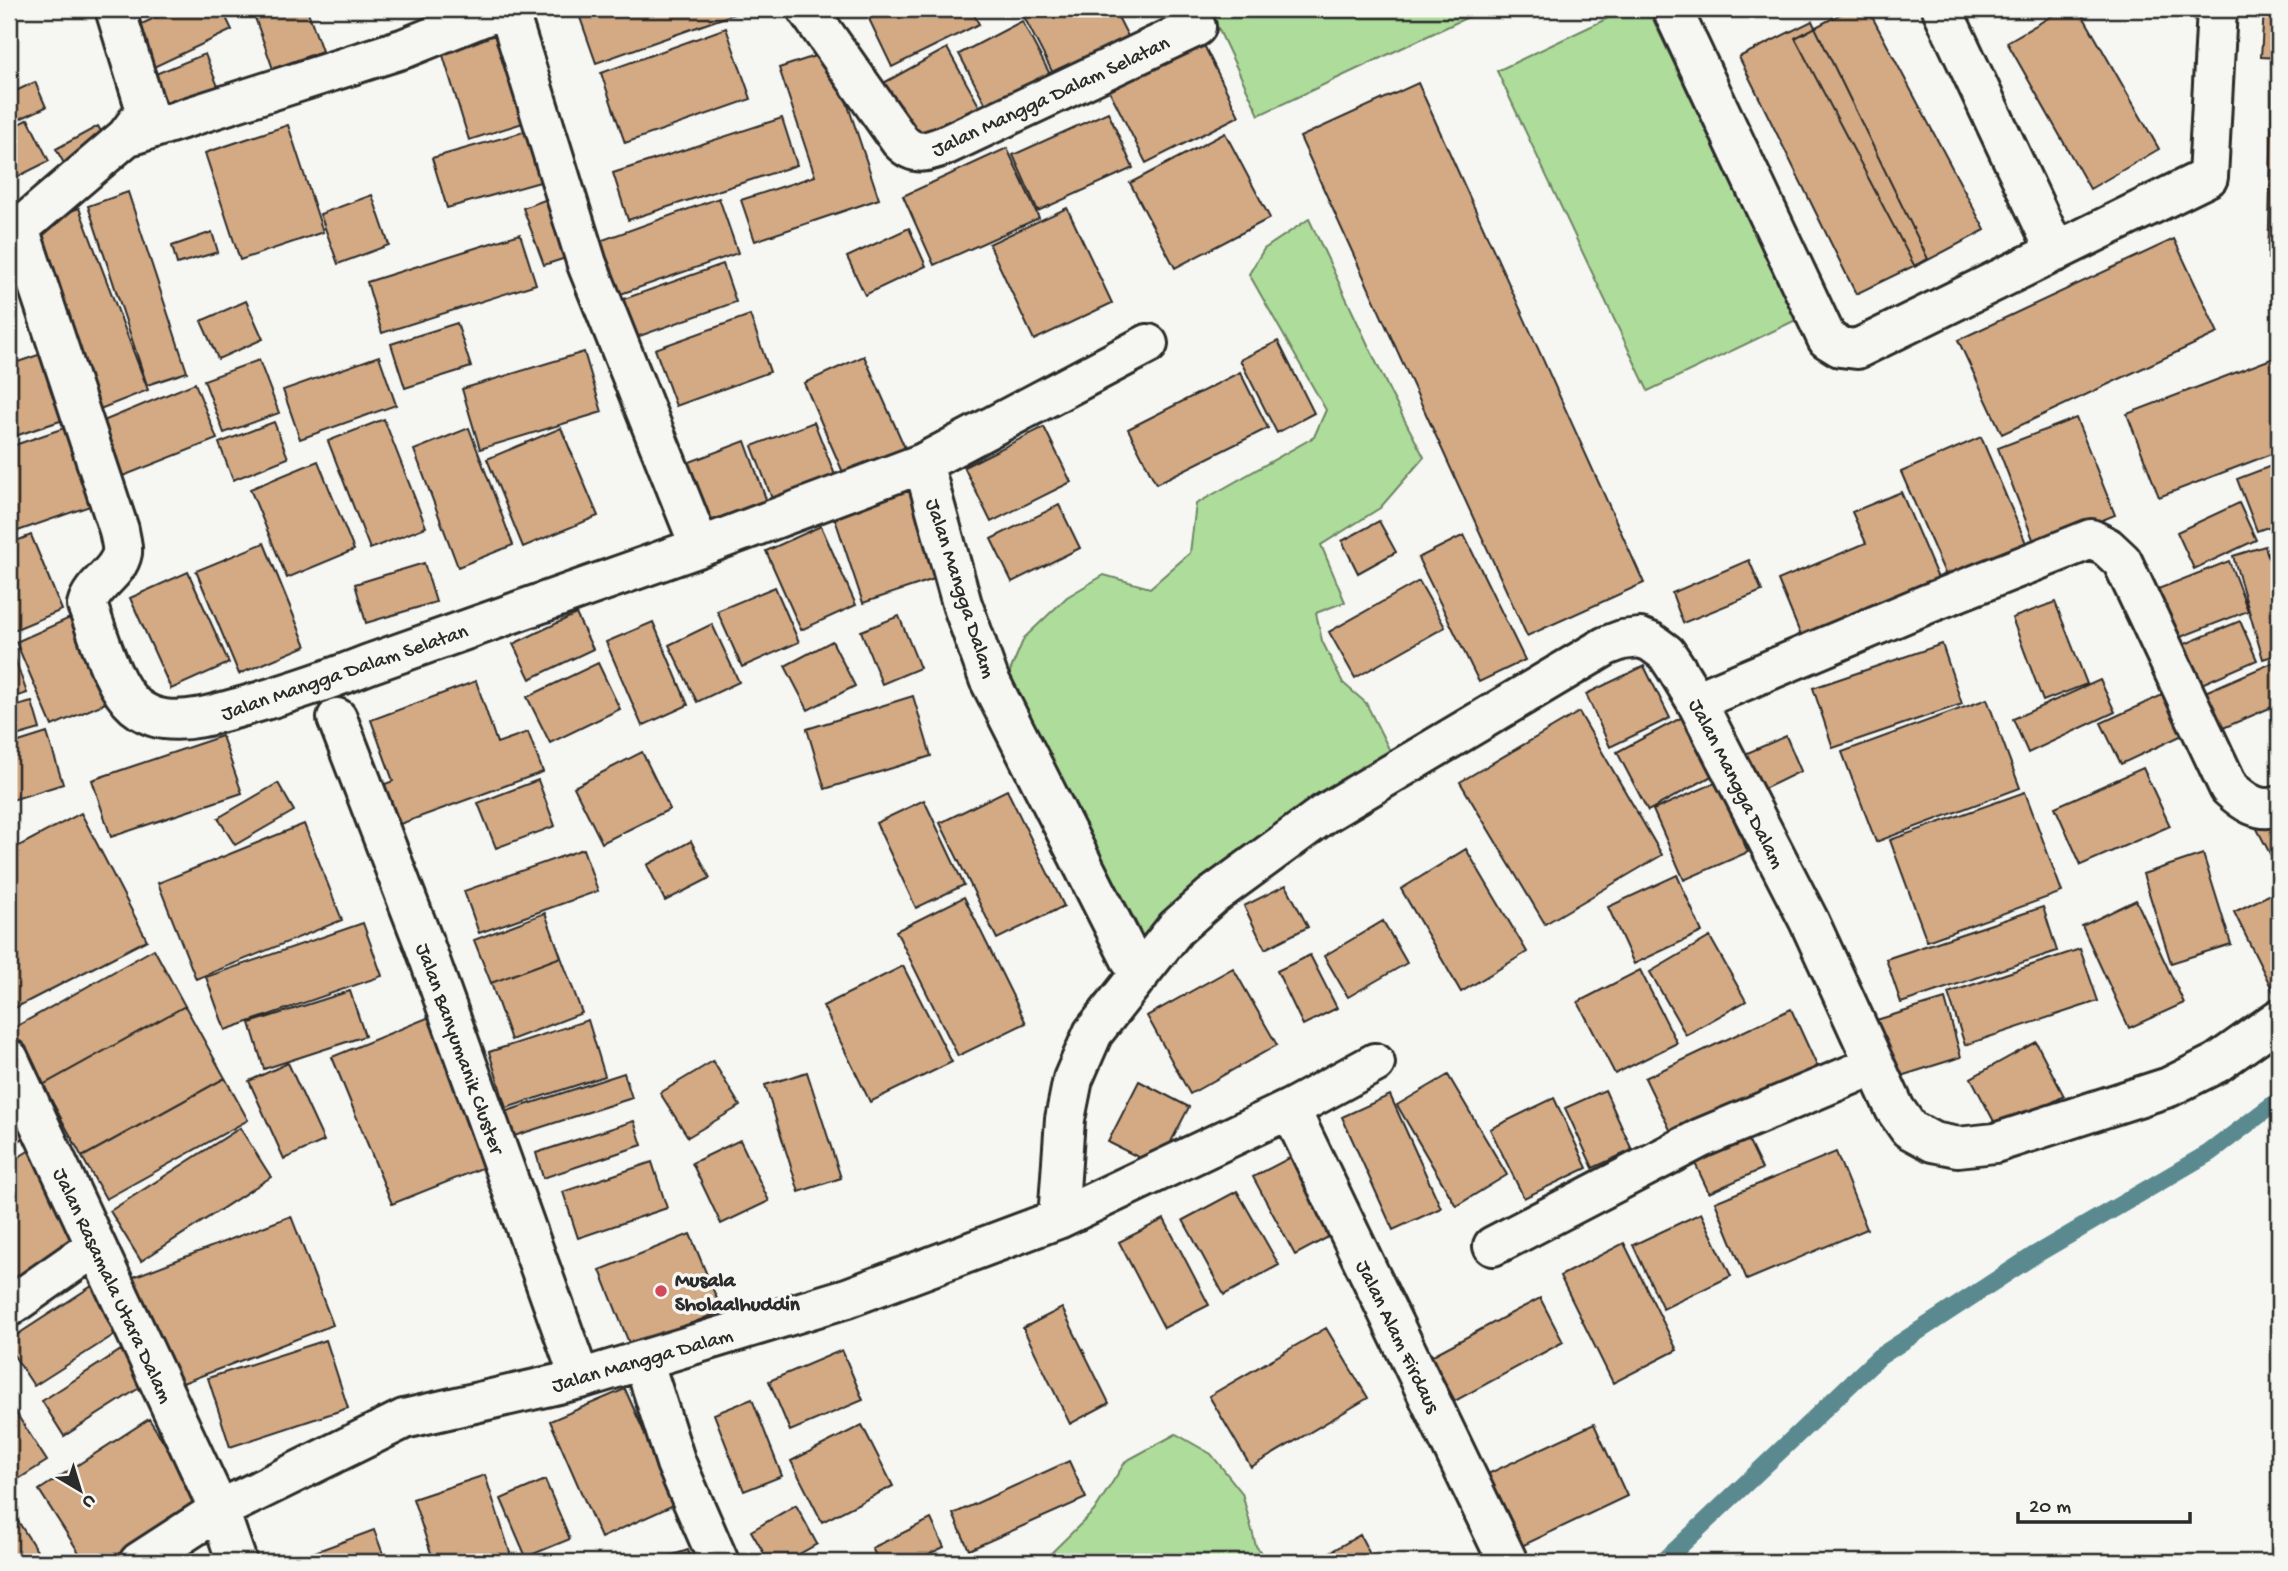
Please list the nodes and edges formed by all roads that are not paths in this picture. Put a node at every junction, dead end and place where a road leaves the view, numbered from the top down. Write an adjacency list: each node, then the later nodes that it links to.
1 (115, 9): 9 (street)
2 (502, 9): 9 (street)
3 (508, 9): 13 (street)
4 (807, 9): 8 (street, Jalan Mangga Dalam Selatan)
5 (1672, 9): 10 (street)
6 (1942, 9): 10 (street)
7 (2217, 9): 10 (street)
8 (1196, 27)
9 (126, 137): 13 (street, Jalan Mangga Dalam Selatan)
10 (2056, 252)
11 (1148, 344): 12 (street)
12 (923, 463): 13 (street, Jalan Mangga Dalam Selatan); 17 (street, Jalan Mangga Dalam)
13 (700, 547)
14 (1696, 701): 16 (street); 17 (street, Jalan Mangga Dalam); 21 (street, Jalan Mangga Dalam)
15 (337, 718): 28 (street, Jalan Banyumanik Cluster)
16 (2279, 806)
17 (1139, 976): 23 (street, Jalan Mangga Dalam)
18 (2279, 1019): 21 (street, Jalan Mangga Dalam)
19 (9, 1059): 24 (street, Jalan Rasamala Utara Dalam)
20 (1375, 1063): 22 (street)
21 (1875, 1065): 25 (street)
22 (1290, 1109): 23 (street); 33 (street, Jalan Alam Firdaus)
23 (1058, 1219): 27 (street, Jalan Mangga Dalam)
24 (96, 1246): 26 (street); 29 (street, Jalan Rasamala Utara Dalam)
25 (1493, 1247)
26 (9, 1307)
27 (643, 1360): 28 (street, Jalan Mangga Dalam); 32 (street)
28 (580, 1379): 29 (street, Jalan Mangga Dalam)
29 (219, 1510): 30 (street, Jalan Mangga Dalam); 31 (street, Jalan Rasamala Utara Dalam)
30 (139, 1562)
31 (237, 1562)
32 (719, 1562)
33 (1508, 1562)

